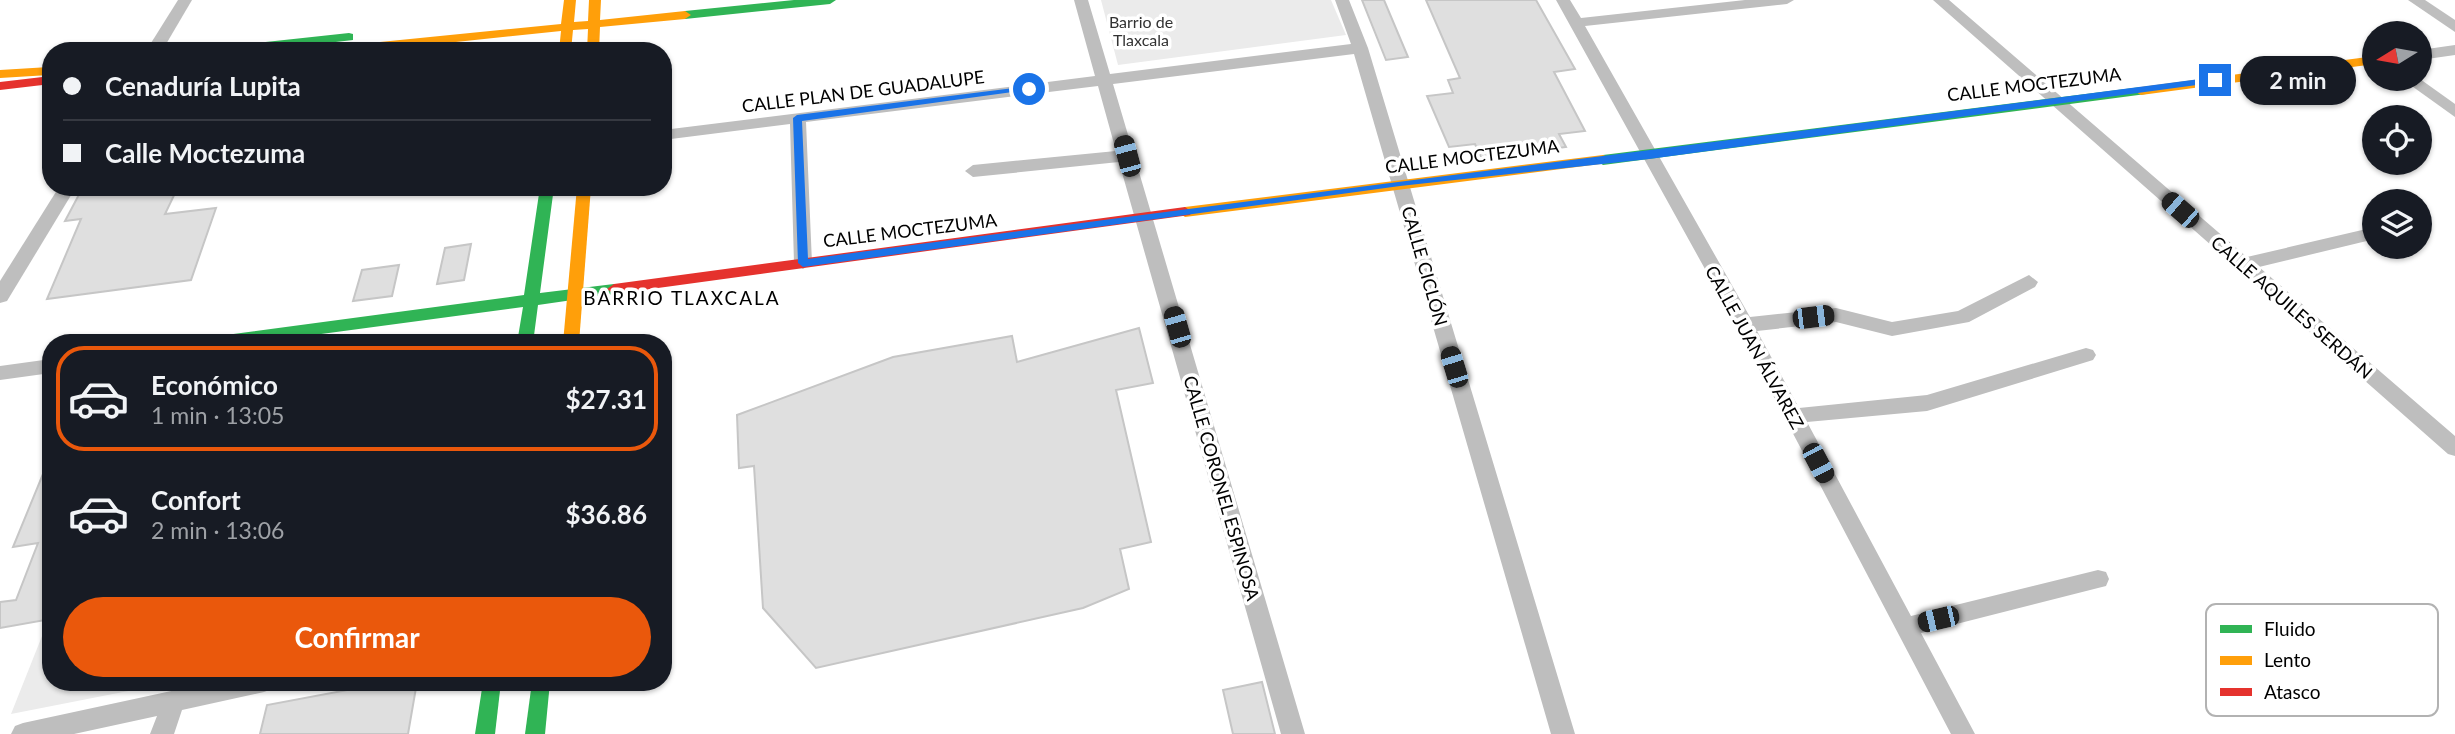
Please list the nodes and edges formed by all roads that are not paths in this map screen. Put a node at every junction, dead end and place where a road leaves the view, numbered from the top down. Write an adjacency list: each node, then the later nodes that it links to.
1 (185, 0): 14 (street)
2 (693, 0): 10 (street)
3 (830, 0): 10 (street)
4 (1081, 0): 26 (street, CALLE CORONEL ESPINOSA)
5 (1342, 0): 19 (street, CALLE CICLÓN)
6 (1563, 0): 12 (street, CALLE JUAN ÁLVAREZ)
7 (1787, 0): 12 (street)
8 (1940, 0): 29 (street, CALLE AQUILES SERDÁN)
9 (2415, 0): 13 (street)
10 (595, 12): 11 (street); 18 (street)
11 (569, 13): 15 (street); 16 (street); 17 (street)
12 (1575, 23): 33 (street, CALLE JUAN ÁLVAREZ)
13 (2455, 27)
14 (159, 42)
15 (303, 42)
16 (387, 42)
17 (566, 42)
18 (593, 42)
19 (1360, 48): 26 (street, CALLE PLAN DE GUADALUPE); 36 (street, CALLE CICLÓN)
20 (2455, 50): 21 (street)
21 (2432, 53)
22 (2362, 63): 29 (street, CALLE MOCTEZUMA)
23 (42, 74): 24 (street)
24 (0, 75)
25 (42, 78): 27 (street)
26 (1106, 79): 31 (street, CALLE PLAN DE GUADALUPE); 34 (street, CALLE CORONEL ESPINOSA)
27 (0, 87)
28 (2426, 91): 30 (street)
29 (2056, 100): 33 (street, CALLE MOCTEZUMA); 44 (street, CALLE AQUILES SERDÁN)
30 (2455, 112)
31 (797, 118): 32 (street, CALLE PLAN DE GUADALUPE); 43 (street)
32 (672, 134)
33 (1649, 155): 36 (street, CALLE MOCTEZUMA); 49 (street, CALLE JUAN ÁLVAREZ)
34 (1127, 156): 35 (street); 41 (street, CALLE CORONEL ESPINOSA)
35 (973, 172)
36 (1400, 183): 41 (street, CALLE MOCTEZUMA); 70 (street, CALLE CICLÓN)
37 (62, 196): 46 (street)
38 (552, 196): 40 (street)
39 (577, 196): 40 (street)
40 (562, 216): 47 (street); 48 (street)
41 (1146, 220): 43 (street, CALLE MOCTEZUMA); 69 (street, CALLE CORONEL ESPINOSA)
42 (2362, 236): 44 (street)
43 (803, 263): 47 (street, CALLE MOCTEZUMA)
44 (2242, 265): 57 (street, CALLE AQUILES SERDÁN)
45 (2029, 282): 49 (street)
46 (0, 296)
47 (574, 296): 48 (street, CALLE MOCTEZUMA); 52 (street)
48 (529, 298): 50 (street, CALLE MOCTEZUMA); 51 (street)
49 (1745, 325): 56 (street, CALLE JUAN ÁLVAREZ)
50 (275, 334)
51 (526, 334)
52 (572, 334)
53 (2086, 355): 56 (street)
54 (42, 367): 55 (street)
55 (0, 373)
56 (1793, 416): 59 (street, CALLE JUAN ÁLVAREZ)
57 (2455, 448)
58 (2098, 579): 59 (street)
59 (1905, 626): 71 (street, CALLE JUAN ÁLVAREZ)
60 (223, 691): 63 (street)
61 (491, 691): 67 (street)
62 (540, 691): 68 (street)
63 (173, 702): 64 (street); 66 (street)
64 (95, 726): 65 (street)
65 (23, 734)
66 (162, 734)
67 (485, 734)
68 (536, 734)
69 (1293, 734)
70 (1563, 734)
71 (1963, 734)

